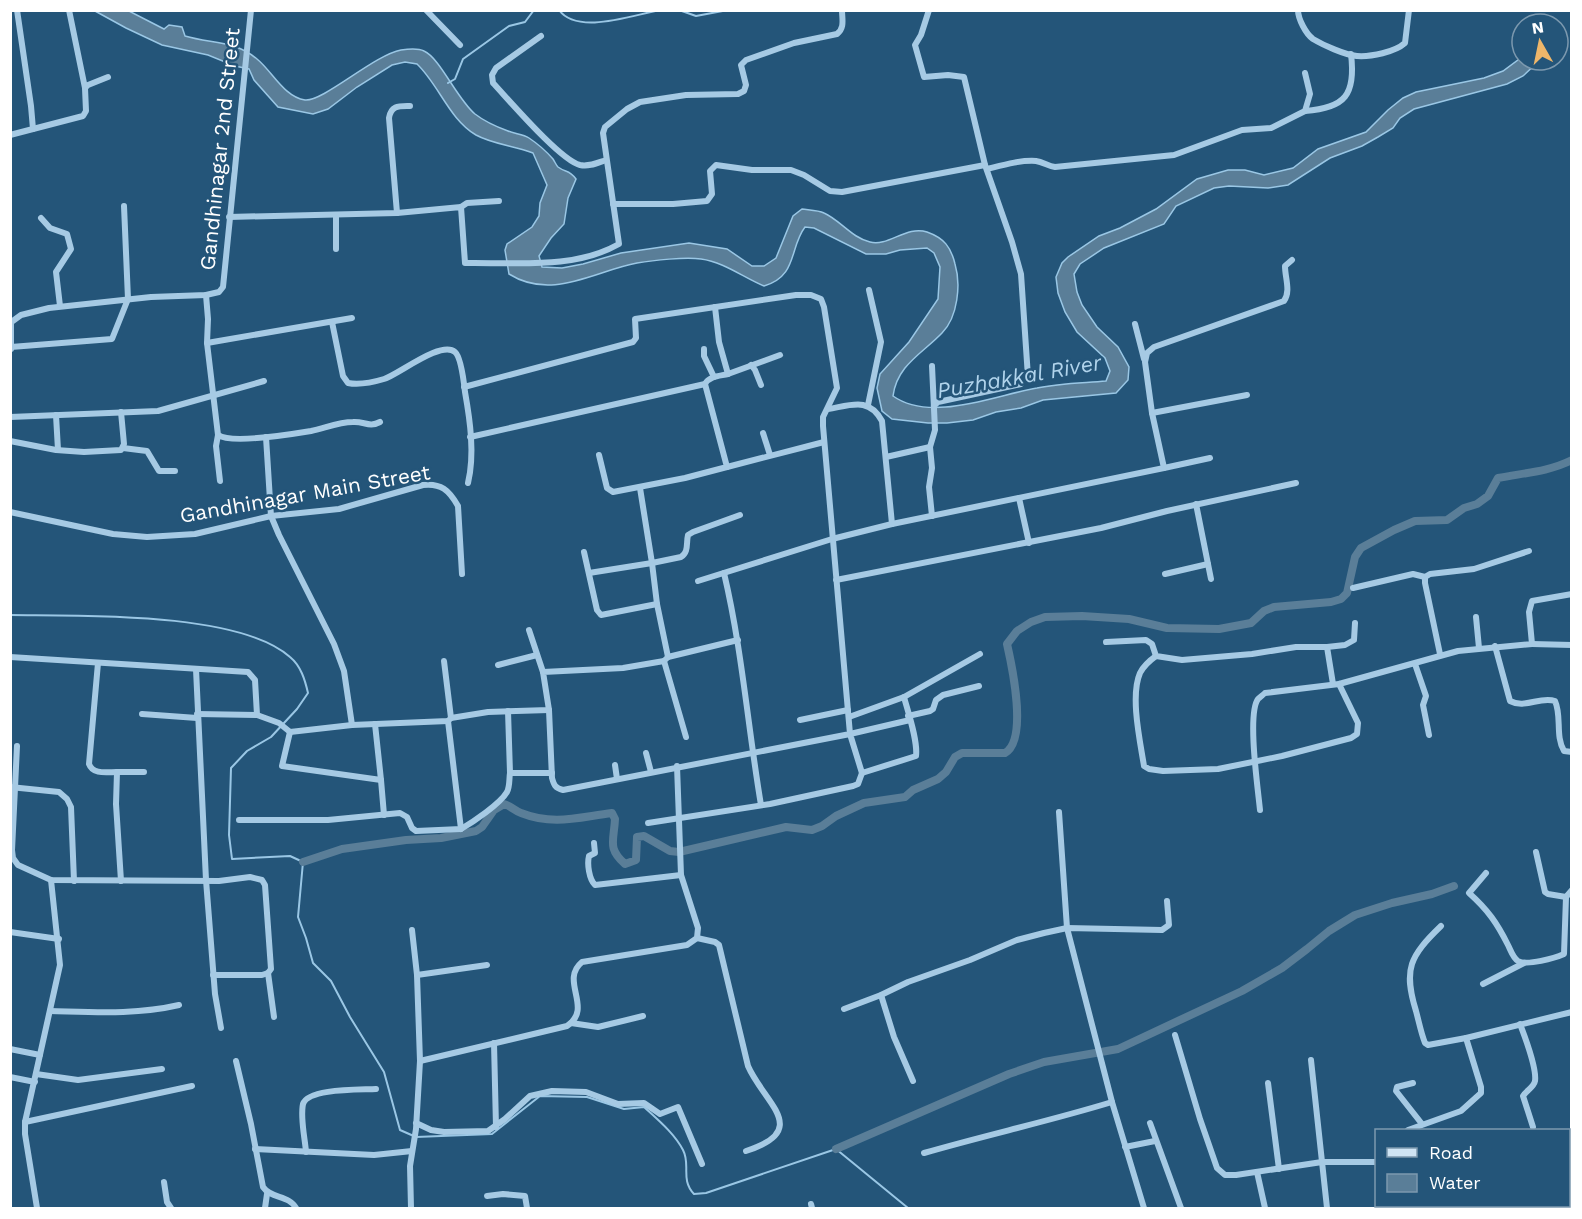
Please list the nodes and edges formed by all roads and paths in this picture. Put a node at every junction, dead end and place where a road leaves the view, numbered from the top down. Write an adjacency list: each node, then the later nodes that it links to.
1 (17, 10): 17 (street)
2 (69, 10): 14 (street)
3 (250, 10): 27 (street, Gandhinagar 2nd Street)
4 (426, 10): 10 (street)
5 (842, 10): 19 (street)
6 (929, 10): 20 (street)
7 (1298, 10): 11 (street)
8 (1409, 10): 11 (street)
9 (541, 36): 19 (street)
10 (460, 45)
11 (1351, 54): 16 (street)
12 (1305, 73): 16 (street)
13 (108, 77): 14 (street)
14 (85, 88): 17 (street)
15 (410, 106): 25 (street)
16 (1305, 111): 20 (street)
17 (33, 129): 18 (street)
18 (10, 135)
19 (606, 160): 22 (street)
20 (986, 167): 22 (street); 56 (street)
21 (499, 201): 24 (street)
22 (613, 204): 24 (street)
23 (124, 206): 33 (street)
24 (461, 207): 25 (street)
25 (397, 213): 26 (street)
26 (336, 215): 27 (street); 29 (street)
27 (229, 217): 32 (street, Gandhinagar 2nd Street)
28 (41, 218): 34 (street)
29 (336, 249)
30 (1292, 260): 44 (street)
31 (869, 291): 55 (street)
32 (206, 295): 33 (street, Gandhinagar 2nd Street); 40 (street)
33 (128, 299): 34 (street, Gandhinagar 2nd Street); 41 (street)
34 (60, 306): 38 (street, Gandhinagar 2nd Street)
35 (715, 307): 47 (street); 52 (street); 57 (street)
36 (352, 318): 37 (street)
37 (332, 322): 40 (street); 52 (street)
38 (11, 323): 41 (street)
39 (1135, 324): 44 (street)
40 (207, 343): 53 (street)
41 (11, 348)
42 (704, 349): 48 (street)
43 (780, 355): 45 (street)
44 (1145, 362): 59 (street)
45 (751, 365): 47 (street); 51 (street)
46 (932, 366): 56 (street)
47 (728, 374): 48 (street)
48 (714, 377): 50 (street)
49 (264, 381): 53 (street)
50 (705, 384): 66 (street); 76 (street)
51 (761, 385)
52 (465, 387): 66 (street)
53 (212, 395): 58 (street); 64 (street)
54 (1247, 395): 59 (street)
55 (868, 405): 57 (street); 74 (street)
56 (934, 405): 69 (street)
57 (828, 409): 68 (street)
58 (122, 412): 60 (street); 70 (street)
59 (1152, 413): 77 (street)
60 (56, 415): 61 (street); 71 (street)
61 (10, 417)
62 (380, 422): 65 (street)
63 (763, 433): 73 (street)
64 (218, 435): 65 (street); 79 (street)
65 (266, 437): 87 (street)
66 (470, 437): 80 (street)
67 (10, 441): 71 (street)
68 (824, 442): 73 (street); 90 (street)
69 (930, 447): 74 (street); 88 (street)
70 (123, 448): 71 (street); 78 (street)
71 (58, 450)
72 (599, 454): 82 (street)
73 (770, 455): 76 (street)
74 (886, 457): 89 (street)
75 (1210, 459): 77 (street)
76 (727, 467): 82 (street)
77 (1164, 468): 83 (street)
78 (175, 471)
79 (220, 481)
80 (468, 483)
81 (1296, 483): 84 (street)
82 (640, 488): 94 (street)
83 (1019, 498): 88 (street); 91 (street)
84 (1196, 504): 91 (street); 95 (street)
85 (10, 512): 87 (street, Gandhinagar Main Street)
86 (740, 515): 94 (street)
87 (271, 516): 98 (street, Gandhinagar Main Street); 142 (street)
88 (932, 516): 89 (street)
89 (892, 524): 90 (street)
90 (832, 539): 97 (street); 102 (street)
91 (1029, 543): 102 (street)
92 (1529, 551): 100 (street)
93 (584, 552): 96 (street)
94 (651, 563): 96 (street); 106 (street)
95 (1208, 564): 99 (street); 101 (street)
96 (589, 573): 106 (street)
97 (724, 573): 103 (street); 110 (street)
98 (462, 574)
99 (1166, 574)
100 (1425, 577): 104 (street); 118 (street)
101 (1211, 579)
102 (836, 580): 134 (street)
103 (698, 581)
104 (1353, 588)
105 (1572, 594): 112 (street)
106 (657, 604): 122 (street)
107 (1476, 617): 116 (street)
108 (1355, 623): 115 (street)
109 (530, 630): 119 (street)
110 (738, 640): 122 (street); 150 (street)
111 (1106, 642): 120 (street)
112 (1532, 644): 113 (street); 114 (street)
113 (1572, 645)
114 (1495, 646): 116 (street); 148 (street)
115 (1327, 647): 120 (street); 129 (street)
116 (1479, 648): 118 (street)
117 (980, 654): 131 (street)
118 (1440, 654): 125 (street)
119 (537, 655): 126 (street); 128 (street)
120 (1156, 656): 151 (street)
121 (10, 657): 124 (street)
122 (666, 659): 128 (street); 146 (street)
123 (444, 661): 139 (street)
124 (98, 663): 127 (street); 154 (street)
125 (1415, 664): 129 (street); 145 (street)
126 (498, 665)
127 (196, 669): 136 (street); 137 (street)
128 (543, 672): 132 (street)
129 (1336, 684): 151 (street); 151 (street)
130 (979, 686): 138 (street)
131 (904, 697): 134 (street); 138 (street)
132 (549, 710): 133 (street); 158 (street)
133 (508, 711): 139 (street); 157 (street)
134 (848, 713): 140 (street); 144 (street)
135 (142, 714): 137 (street)
136 (257, 715): 137 (street); 143 (street)
137 (197, 716): 178 (street)
138 (909, 718): 144 (street); 159 (street)
139 (449, 719): 141 (street); 171 (street)
140 (800, 720)
141 (375, 724): 142 (street); 161 (street)
142 (352, 725): 143 (street)
143 (289, 731): 161 (street)
144 (850, 734): 150 (street); 159 (street)
145 (1429, 735)
146 (686, 737)
147 (17, 746): 162 (street)
148 (1572, 752)
149 (646, 753): 156 (street)
150 (752, 753): 153 (street); 163 (street)
151 (1256, 762): 164 (street)
152 (615, 765): 160 (street)
153 (677, 766): 156 (street); 167 (street)
154 (117, 772): 155 (street); 179 (street)
155 (144, 772)
156 (651, 772): 160 (street)
157 (510, 773): 158 (street); 171 (street)
158 (552, 773): 160 (street)
159 (862, 773): 163 (street)
160 (617, 779)
161 (381, 780): 166 (street)
162 (13, 787): 170 (street); 177 (street)
163 (761, 805): 167 (street)
164 (1260, 810)
165 (1059, 812): 184 (street)
166 (384, 815): 168 (street); 171 (street)
167 (678, 818): 169 (street); 175 (street)
168 (239, 820)
169 (648, 823)
170 (12, 827): 176 (street)
171 (461, 829)
172 (594, 843): 175 (street)
173 (1536, 852): 181 (street)
174 (1486, 873): 190 (street)
175 (681, 874): 187 (street)
176 (51, 880): 177 (street); 188 (street)
177 (74, 880): 179 (street)
178 (206, 880): 179 (street); 192 (street); 193 (street)
179 (121, 881)
180 (1572, 890): 181 (street)
181 (1566, 897): 189 (street)
182 (1167, 901): 184 (street)
183 (1441, 927): 207 (street)
184 (1067, 928): 196 (street); 222 (street)
185 (412, 930): 194 (street)
186 (10, 932): 188 (street)
187 (697, 938): 203 (street); 234 (street)
188 (59, 939): 199 (street)
189 (1568, 954): 190 (street)
190 (1525, 963): 195 (street)
191 (487, 965): 194 (street)
192 (268, 974): 193 (street); 202 (street)
193 (213, 975): 205 (street)
194 (417, 975): 213 (street)
195 (1483, 984)
196 (881, 995): 198 (street); 217 (street)
197 (178, 1005): 199 (street)
198 (844, 1009)
199 (50, 1011): 210 (street)
200 (1572, 1012): 204 (street)
201 (643, 1016): 203 (street)
202 (274, 1017)
203 (571, 1023): 208 (street)
204 (1520, 1024): 207 (street); 228 (street)
205 (221, 1028)
206 (1175, 1035): 241 (street)
207 (1466, 1038): 225 (street)
208 (494, 1043): 213 (street); 227 (street)
209 (10, 1049): 210 (street)
210 (40, 1055): 216 (street)
211 (1311, 1060): 237 (street)
212 (236, 1061): 232 (street)
213 (420, 1061): 226 (street)
214 (162, 1069): 216 (street)
215 (10, 1077): 216 (street)
216 (35, 1078): 223 (street)
217 (913, 1081)
218 (1268, 1083): 240 (street)
219 (1413, 1083): 225 (street)
220 (192, 1086): 223 (street)
221 (376, 1089): 235 (street)
222 (1112, 1102): 231 (street); 236 (street)
223 (25, 1122): 245 (street)
224 (1149, 1123): 230 (street)
225 (1422, 1124): 229 (street)
226 (416, 1126): 227 (street); 233 (street)
227 (496, 1127): 239 (street)
228 (1533, 1127)
229 (1412, 1129)
230 (1155, 1141): 231 (street); 252 (street)
231 (1125, 1147): 251 (street)
232 (255, 1149): 235 (street); 243 (street)
233 (412, 1151): 235 (street); 249 (street)
234 (747, 1151)
235 (306, 1152)
236 (924, 1153)
237 (1322, 1162): 238 (street); 240 (street); 254 (street)
238 (1375, 1162)
239 (702, 1164)
240 (1279, 1169): 241 (street)
241 (1257, 1172): 253 (street)
242 (164, 1182): 246 (street)
243 (267, 1194): 247 (street); 248 (street)
244 (487, 1196): 250 (street)
245 (37, 1209)
246 (171, 1209)
247 (265, 1209)
248 (296, 1209)
249 (411, 1209)
250 (527, 1209)
251 (1144, 1209)
252 (1181, 1209)
253 (1265, 1209)
254 (1327, 1209)

